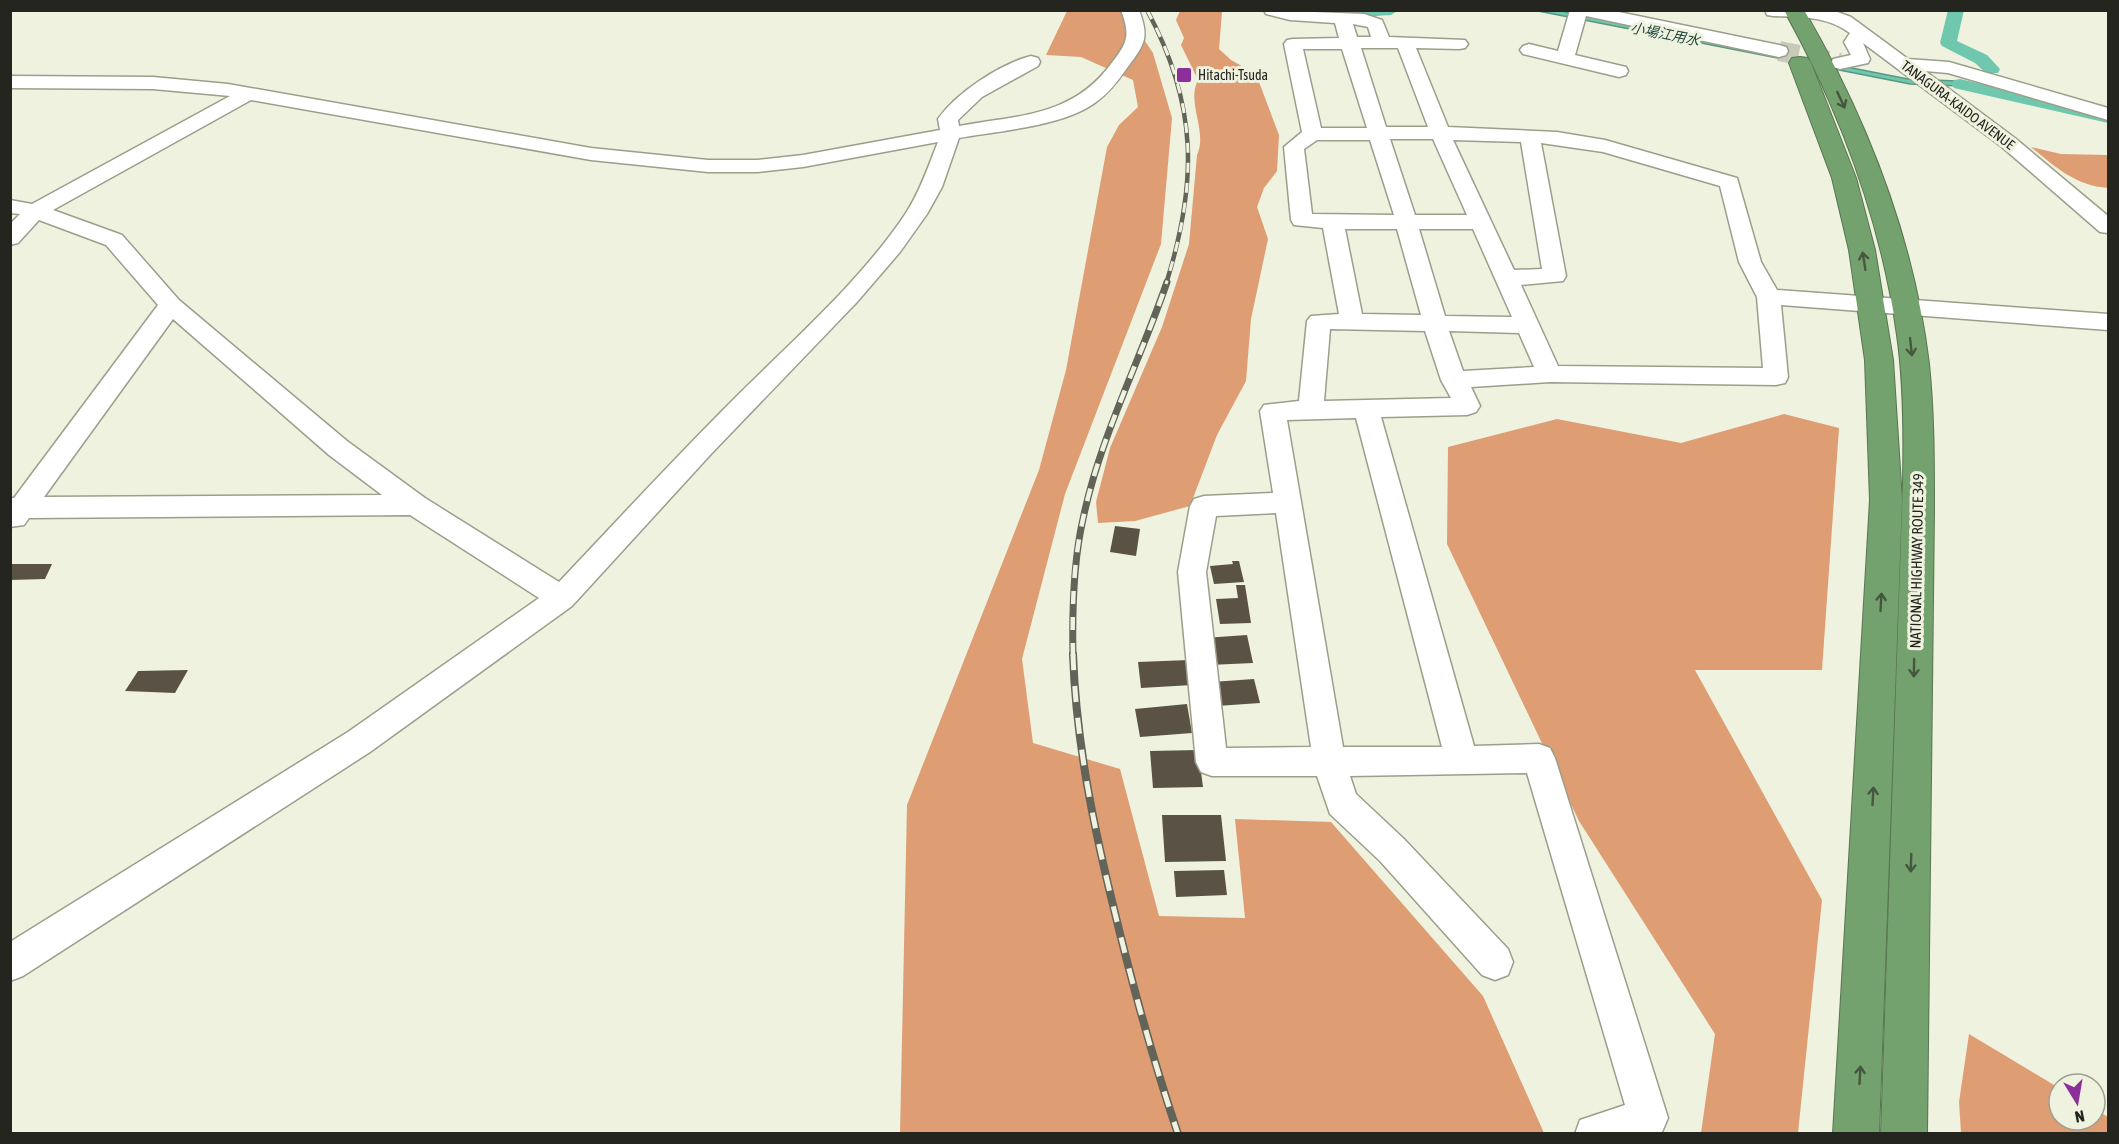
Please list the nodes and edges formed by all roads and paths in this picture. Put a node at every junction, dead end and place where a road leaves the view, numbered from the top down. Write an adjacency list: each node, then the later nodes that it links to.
1 (1130, 10): 22 (street)
2 (1272, 10): 5 (street)
3 (1783, 11): 6 (street, TANAGURA-KAIDO AVENUE); 36 (highway, one-way to 3); 37 (highway, NATIONAL HIGHWAY ROUTE 349, one-way to 37)
4 (1578, 13): 12 (street); 13 (street)
5 (1342, 18): 7 (street); 8 (street)
6 (1860, 32): 15 (street); 16 (street, TANAGURA-KAIDO AVENUE)
7 (1351, 42): 8 (street); 23 (street); 24 (street)
8 (1382, 42): 9 (street)
9 (1405, 42): 10 (street); 21 (street)
10 (1459, 44)
11 (1529, 50): 13 (street)
12 (1779, 51)
13 (1565, 59): 17 (street)
14 (1031, 62): 22 (street)
15 (1840, 63)
16 (1904, 64): 20 (street); 31 (street, TANAGURA-KAIDO AVENUE)
17 (1619, 71)
18 (10, 82): 19 (street)
19 (248, 94): 22 (street); 27 (street)
20 (2109, 114)
21 (1440, 133): 24 (street); 25 (street); 29 (street)
22 (951, 134): 49 (street)
23 (1312, 134): 24 (street); 28 (street)
24 (1378, 134): 30 (street)
25 (1530, 138): 33 (street); 34 (street)
26 (10, 206): 27 (street)
27 (35, 211): 32 (street); 35 (street)
28 (1333, 222): 30 (street); 38 (street)
29 (1479, 222): 30 (street); 33 (street)
30 (1407, 224): 40 (street)
31 (2109, 227)
32 (10, 238)
33 (1505, 278): 41 (street)
34 (1769, 297): 36 (street); 42 (street)
35 (171, 304): 47 (street); 48 (street)
36 (1870, 305): 37 (street); 55 (highway, one-way to 36)
37 (1906, 308): 39 (street); 56 (highway, NATIONAL HIGHWAY ROUTE 349, one-way to 56)
38 (1352, 322): 40 (street); 45 (street)
39 (2109, 322)
40 (1435, 324): 41 (street); 43 (street)
41 (1527, 325): 42 (street)
42 (1550, 374): 43 (street)
43 (1453, 380): 44 (street)
44 (1366, 407): 45 (street); 51 (street)
45 (1311, 408): 46 (street)
46 (1287, 502): 50 (street); 50 (street)
47 (415, 505): 48 (street); 49 (street)
48 (14, 513)
49 (562, 598): 53 (street)
50 (1329, 760): 51 (street); 52 (street)
51 (1462, 761): 54 (street)
52 (1495, 962)
53 (10, 963)
54 (1594, 1134)
55 (1856, 1134)
56 (1904, 1134)

